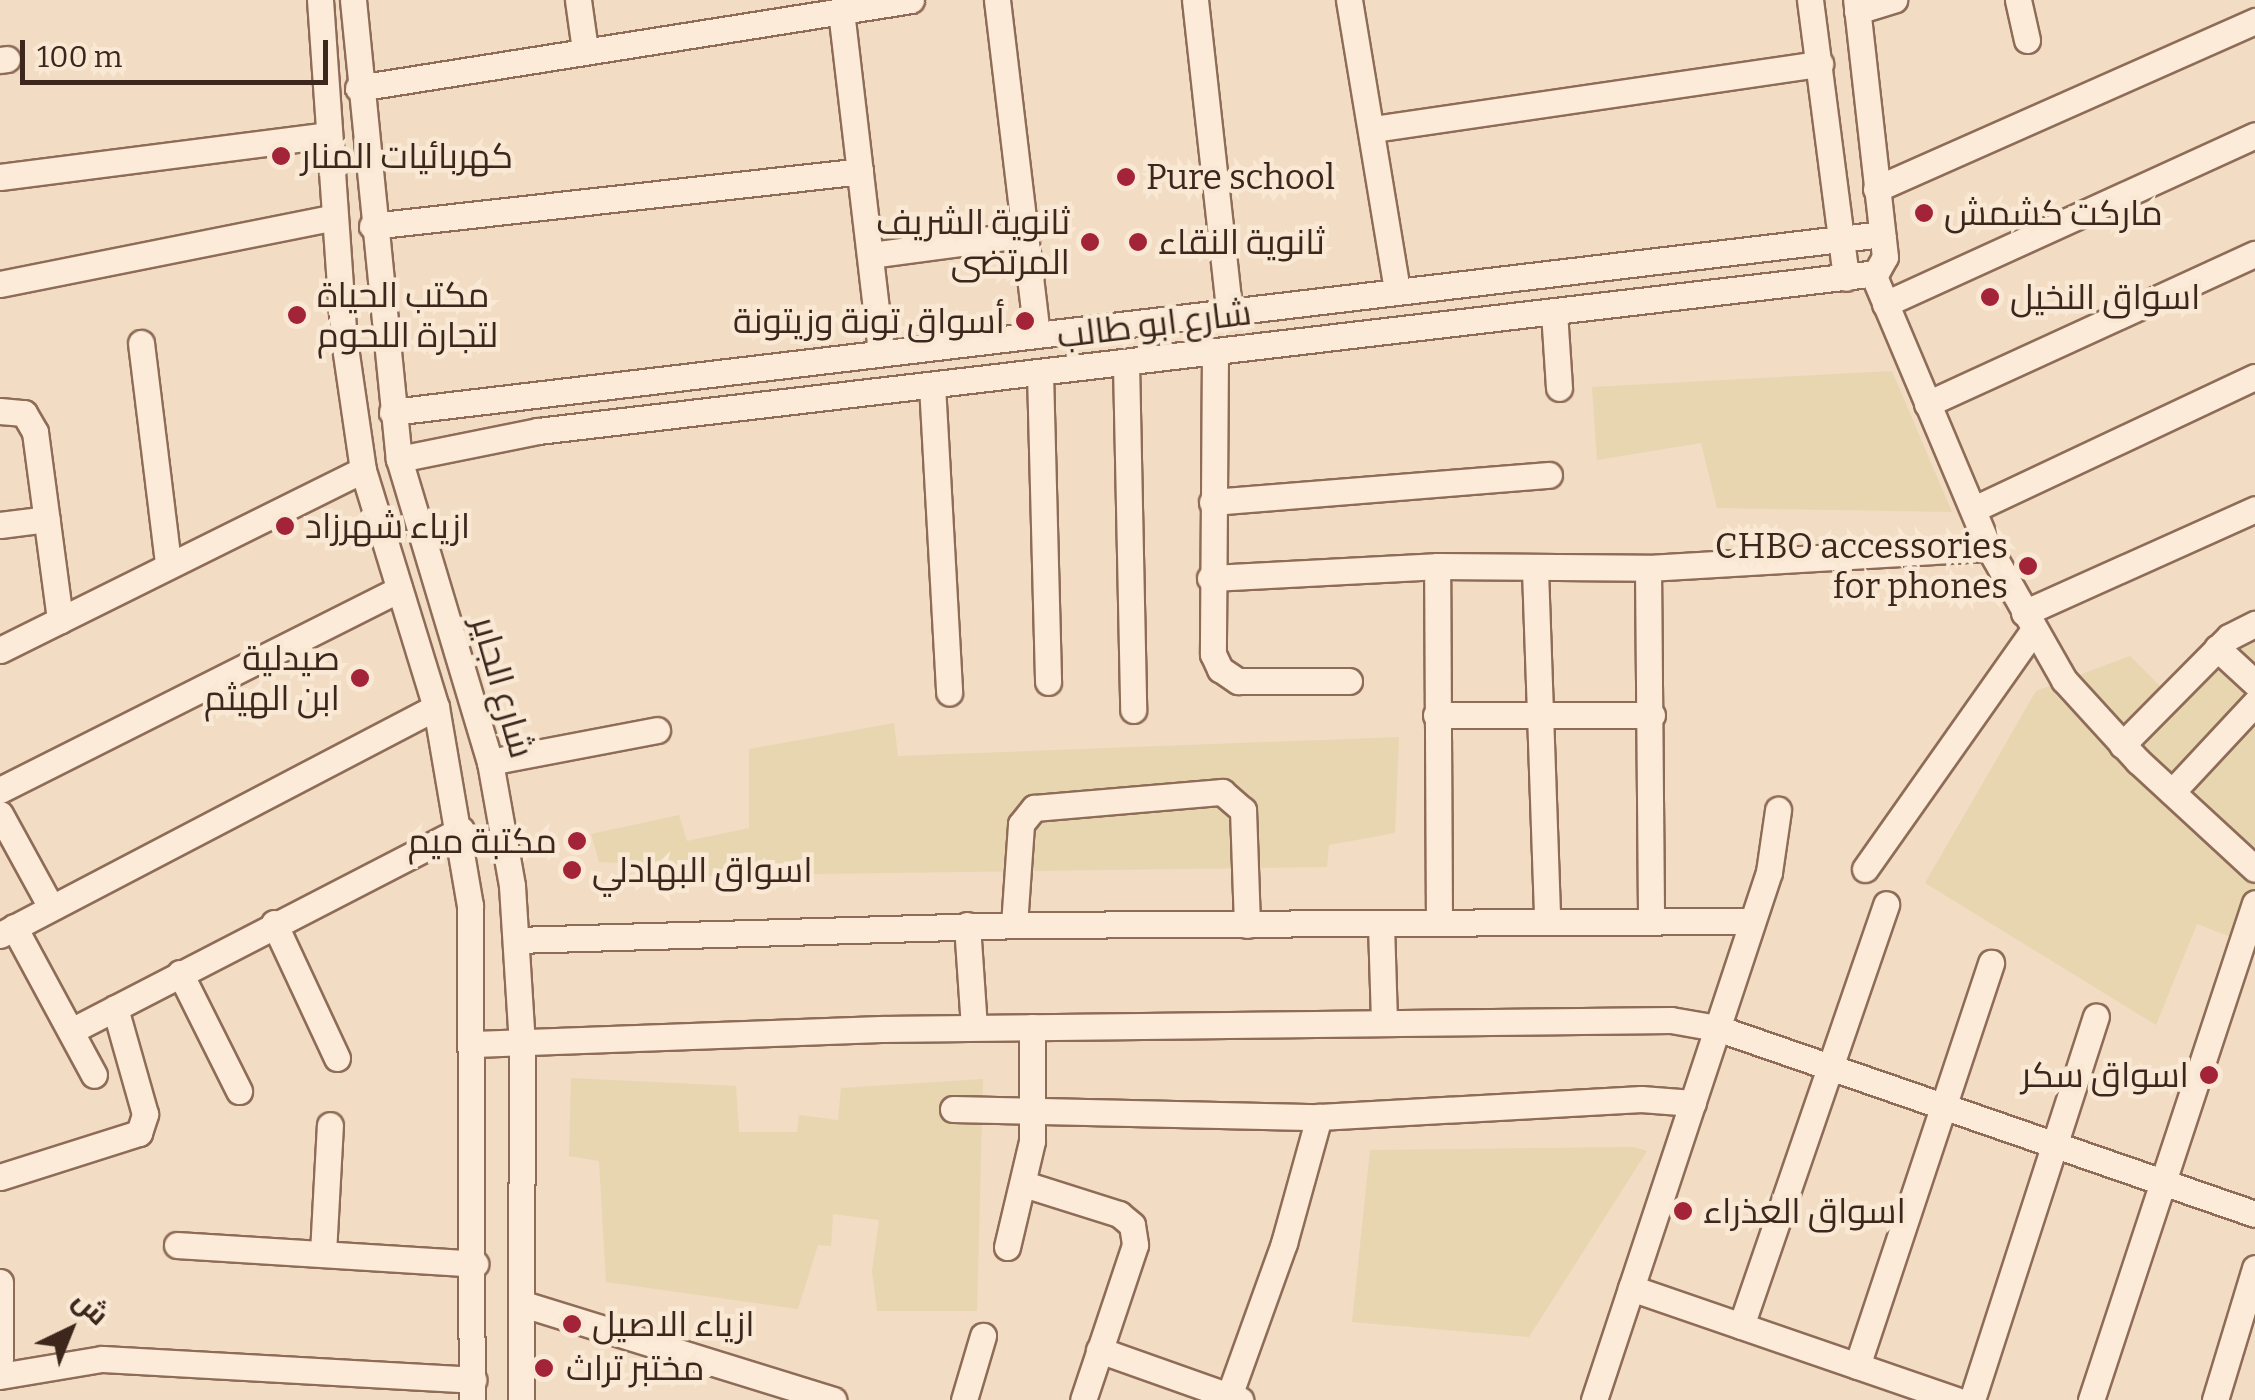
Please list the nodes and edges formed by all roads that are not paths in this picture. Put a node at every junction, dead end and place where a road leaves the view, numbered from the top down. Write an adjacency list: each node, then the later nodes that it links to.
1 (320, 0): 19 (street, شارع الجاير)
2 (353, 0): 17 (street, شارع الجاير)
3 (578, 0): 15 (street)
4 (911, 0): 12 (street)
5 (996, 0): 26 (street)
6 (1195, 0): 38 (street)
7 (1348, 0): 18 (street)
8 (1810, 0): 16 (street)
9 (1894, 0): 11 (street)
10 (2018, 0): 14 (street)
11 (1856, 5): 23 (street)
12 (841, 11): 15 (street); 21 (street)
13 (2255, 21): 23 (street)
14 (2027, 40)
15 (585, 50): 17 (street)
16 (1820, 64): 18 (street); 28 (street)
17 (358, 88): 25 (street, شارع الجاير)
18 (1373, 129): 35 (street)
19 (327, 134): 22 (street); 24 (street, شارع الجاير)
20 (2255, 135): 37 (street)
21 (860, 171): 25 (street); 30 (street)
22 (0, 177)
23 (1876, 188): 27 (street)
24 (334, 217): 34 (street); 55 (street, شارع الجاير)
25 (372, 226): 52 (street, شارع الجاير)
26 (1028, 234): 30 (street); 40 (street)
27 (1882, 234): 28 (street, شارع ابو طالب); 32 (street)
28 (1843, 238): 31 (street, شارع ابو طالب); 33 (street)
29 (2255, 254): 50 (street)
30 (870, 255): 42 (street)
31 (1635, 263): 36 (street); 38 (street, شارع ابو طالب)
32 (1872, 274): 33 (street, شارع ابو طالب); 37 (street)
33 (1846, 278): 36 (street, شارع ابو طالب)
34 (0, 284)
35 (1396, 284)
36 (1640, 302): 39 (street, شارع ابو طالب)
37 (1885, 304): 50 (street)
38 (1229, 310): 40 (street, شارع ابو طالب)
39 (1554, 312): 43 (street, شارع ابو طالب); 48 (street)
40 (1037, 333): 42 (street, شارع ابو طالب)
41 (142, 343): 63 (street)
42 (882, 351): 49 (street, شارع ابو طالب)
43 (1215, 352): 44 (street, شارع ابو طالب); 57 (street)
44 (1126, 363): 45 (street, شارع ابو طالب); 80 (street)
45 (1040, 373): 47 (street, شارع ابو طالب); 75 (street)
46 (2255, 377): 58 (street)
47 (932, 385): 53 (street, شارع ابو طالب); 77 (street)
48 (1559, 388)
49 (530, 392): 52 (street, شارع ابو طالب); 53 (street)
50 (1927, 404): 58 (street)
51 (0, 411): 60 (street)
52 (392, 412): 54 (street, شارع الجاير)
53 (538, 431): 54 (street, شارع ابو طالب)
54 (399, 459): 86 (street, شارع الجاير)
55 (363, 470): 63 (street); 68 (street, شارع الجاير)
56 (1549, 475): 57 (street)
57 (1212, 502): 67 (street)
58 (1974, 508): 62 (street)
59 (2255, 509): 70 (street)
60 (46, 519): 61 (street); 69 (street)
61 (0, 525)
62 (1989, 548): 65 (street); 70 (street)
63 (168, 563): 69 (street)
64 (1437, 566): 66 (street); 67 (street); 81 (street)
65 (1648, 568): 66 (street); 82 (street)
66 (1535, 570): 83 (street)
67 (1210, 578): 74 (street)
68 (399, 589): 79 (street, شارع الجاير); 87 (street)
69 (60, 620): 73 (street)
70 (2029, 622): 85 (street); 93 (street)
71 (2255, 624): 72 (street)
72 (2217, 648): 76 (street); 85 (street)
73 (0, 650)
74 (1348, 681)
75 (1048, 682)
76 (2255, 683)
77 (949, 693)
78 (2255, 703): 88 (street)
79 (436, 707): 91 (street, شارع الجاير); 96 (street)
80 (1133, 710)
81 (1436, 715): 83 (street); 100 (street)
82 (1652, 715): 83 (street); 97 (street)
83 (1540, 716): 98 (street)
84 (657, 730): 86 (street)
85 (2122, 745): 88 (street)
86 (490, 762): 107 (street, شارع الجاير)
87 (0, 790)
88 (2172, 792): 92 (street)
89 (1778, 810): 99 (street)
90 (0, 814): 96 (street)
91 (461, 830): 101 (street); 117 (street, شارع الجاير)
92 (2250, 856)
93 (1866, 869)
94 (1886, 904): 120 (street)
95 (2255, 904): 131 (street)
96 (51, 907): 106 (street)
97 (1651, 918): 98 (street); 99 (street)
98 (1546, 920): 100 (street)
99 (1752, 921): 115 (street)
100 (1439, 923): 105 (street)
101 (274, 924): 109 (street); 119 (street)
102 (1014, 924): 103 (street); 104 (street); 104 (street)
103 (967, 925): 107 (street); 114 (street)
104 (1247, 925): 105 (street)
105 (1382, 925): 112 (street)
106 (7, 931): 116 (street)
107 (516, 940): 118 (street, شارع الجاير)
108 (1990, 963): 124 (street)
109 (180, 973): 110 (street); 122 (street)
110 (114, 1008): 116 (street); 130 (street)
111 (2096, 1017): 129 (street)
112 (1384, 1023): 113 (street); 115 (street)
113 (1032, 1027): 114 (street); 126 (street)
114 (974, 1028): 118 (street)
115 (1717, 1028): 120 (street); 123 (street)
116 (71, 1031): 121 (street)
117 (473, 1044): 118 (street); 137 (street, شارع الجاير)
118 (522, 1047): 141 (street, شارع الجاير)
119 (337, 1058)
120 (1829, 1066): 124 (street); 142 (street)
121 (94, 1074)
122 (240, 1092)
123 (1692, 1103): 127 (street); 140 (street)
124 (1941, 1105): 129 (street); 146 (street)
125 (953, 1108): 126 (street)
126 (1032, 1112): 127 (street); 132 (street)
127 (1319, 1117): 149 (street)
128 (330, 1125): 136 (street)
129 (2051, 1143): 131 (street); 156 (street)
130 (0, 1177)
131 (2165, 1182): 133 (street); 157 (street)
132 (1024, 1184): 135 (street); 144 (street)
133 (2255, 1214)
134 (177, 1245): 136 (street)
135 (1007, 1247)
136 (323, 1253): 137 (street)
137 (475, 1264): 148 (street, شارع الجاير)
138 (2255, 1268): 158 (street)
139 (0, 1282): 145 (street)
140 (1631, 1288): 142 (street); 150 (street)
141 (523, 1304): 151 (street, شارع الجاير); 152 (street)
142 (1741, 1326): 146 (street)
143 (984, 1336): 153 (street)
144 (1100, 1350): 149 (street); 154 (street)
145 (0, 1358)
146 (1857, 1366): 155 (street)
147 (0, 1376): 148 (street)
148 (472, 1390)
149 (1235, 1398)
150 (1597, 1399)
151 (521, 1400)
152 (832, 1400)
153 (964, 1400)
154 (1082, 1400)
155 (1956, 1400)
156 (1972, 1400)
157 (2091, 1400)
158 (2215, 1400)

